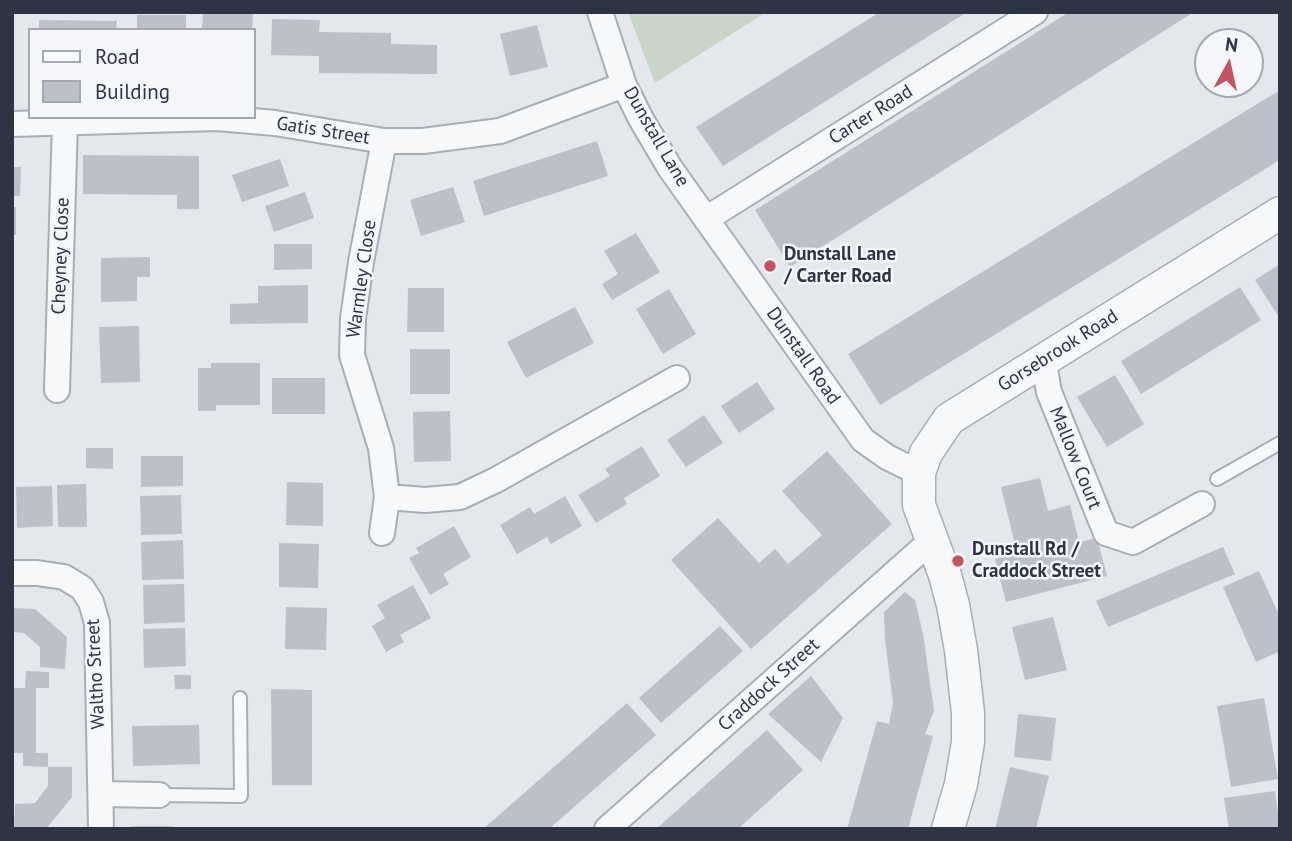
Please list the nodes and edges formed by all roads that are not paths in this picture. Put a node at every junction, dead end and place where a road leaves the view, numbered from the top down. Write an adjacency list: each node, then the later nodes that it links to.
1 (600, 12): 3 (street, Dunstall Lane)
2 (1035, 12): 10 (street, Carter Road)
3 (624, 85): 8 (street, Gatis Street); 10 (street, Dunstall Lane)
4 (179, 119): 6 (street, Gatis Street)
5 (229, 119): 8 (street, Gatis Street)
6 (65, 122): 7 (street, Gatis Street); 13 (street, Cheyney Close)
7 (12, 124)
8 (384, 141): 17 (street, Warmley Close)
9 (1280, 213): 11 (street, Gorsebrook Road)
10 (706, 219): 15 (street, Dunstall Road)
11 (1043, 359): 15 (street, Gorsebrook Road); 18 (street, Mallow Court)
12 (677, 378): 17 (street)
13 (57, 390)
14 (1280, 443): 16 (lane)
15 (919, 473): 20 (street, Gorsebrook Road)
16 (1217, 479)
17 (387, 497): 19 (street, Warmley Close)
18 (1202, 504)
19 (382, 533)
20 (931, 541): 26 (street, Craddock Street); 27 (street)
21 (12, 573): 23 (street, Waltho Street)
22 (240, 698): 24 (lane)
23 (100, 794): 24 (street); 25 (street, Waltho Street)
24 (159, 795)
25 (101, 829)
26 (607, 829)
27 (948, 829)

